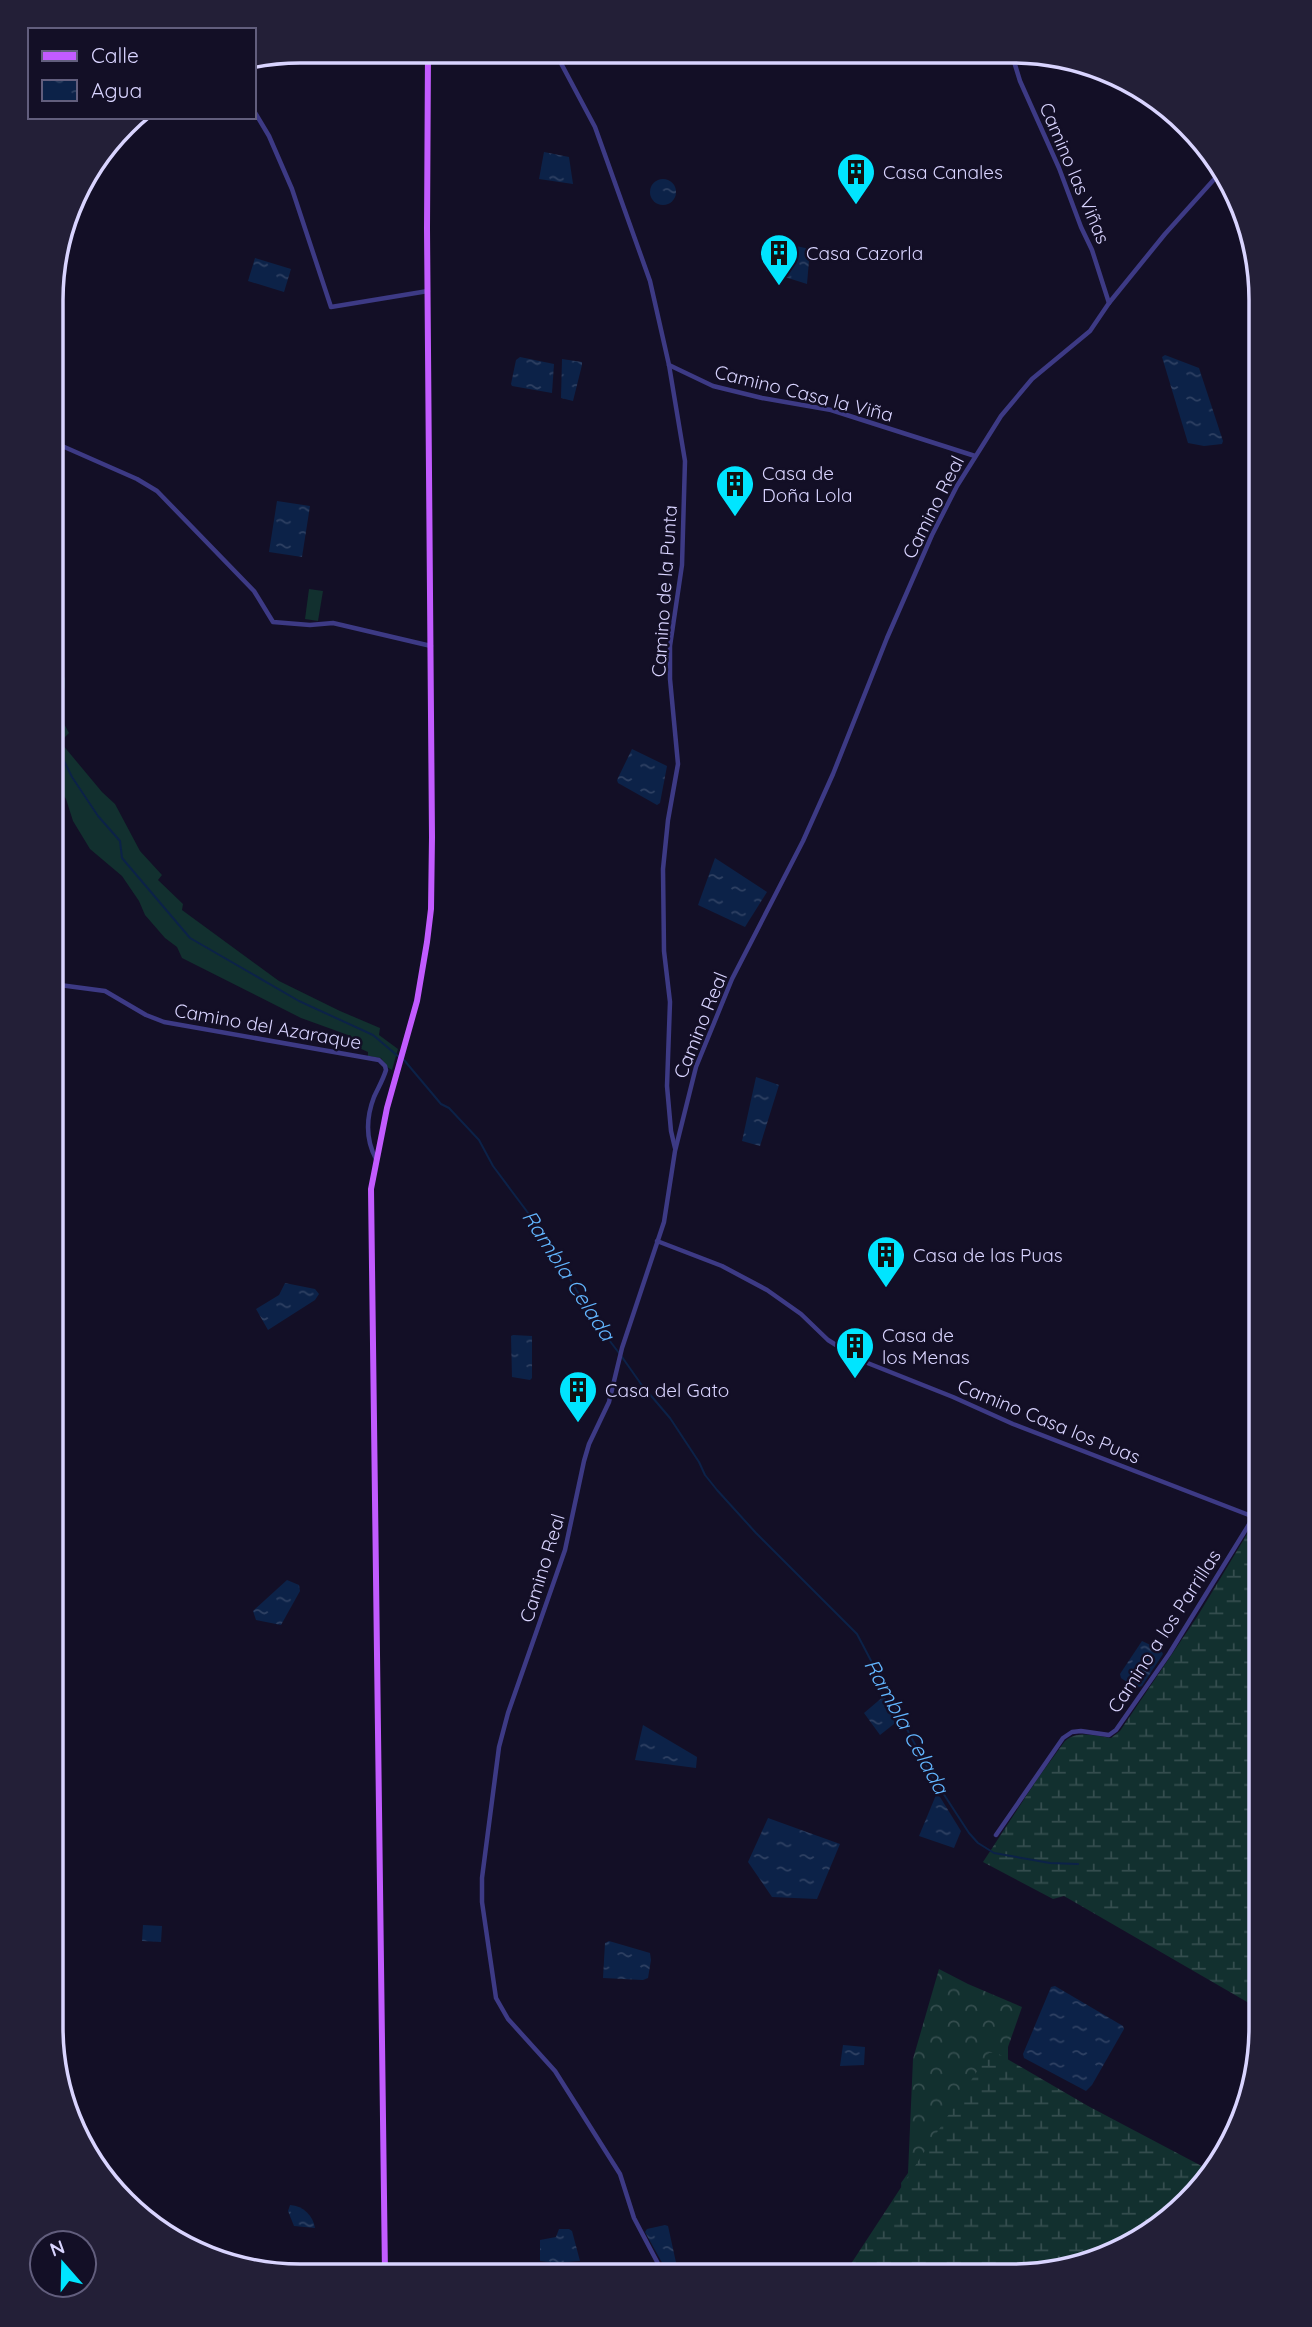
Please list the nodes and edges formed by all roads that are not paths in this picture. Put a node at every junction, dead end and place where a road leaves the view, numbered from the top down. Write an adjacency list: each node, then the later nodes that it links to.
1 (428, 63): 6 (main road)
2 (561, 63): 8 (street, Camino de la Punta)
3 (1015, 63): 7 (street, Camino las Viñas)
4 (256, 114): 6 (street)
5 (1215, 178): 7 (street, Camino Real)
6 (429, 291): 11 (main road)
7 (1109, 303): 10 (street, Camino Real)
8 (669, 365): 10 (street, Camino Casa la Viña); 13 (street, Camino de la Punta)
9 (63, 446): 11 (street)
10 (975, 456): 13 (street, Camino Real)
11 (431, 646): 14 (main road)
12 (63, 985): 14 (street, Camino del Azaraque)
13 (675, 1151): 15 (street, Camino Real)
14 (376, 1159): 19 (main road)
15 (657, 1241): 16 (street, Camino Casa los Puas); 20 (street, Camino Real)
16 (1248, 1515)
17 (1248, 1526): 18 (street, Camino a los Parrillas)
18 (996, 1835)
19 (386, 2264)
20 (658, 2264)

